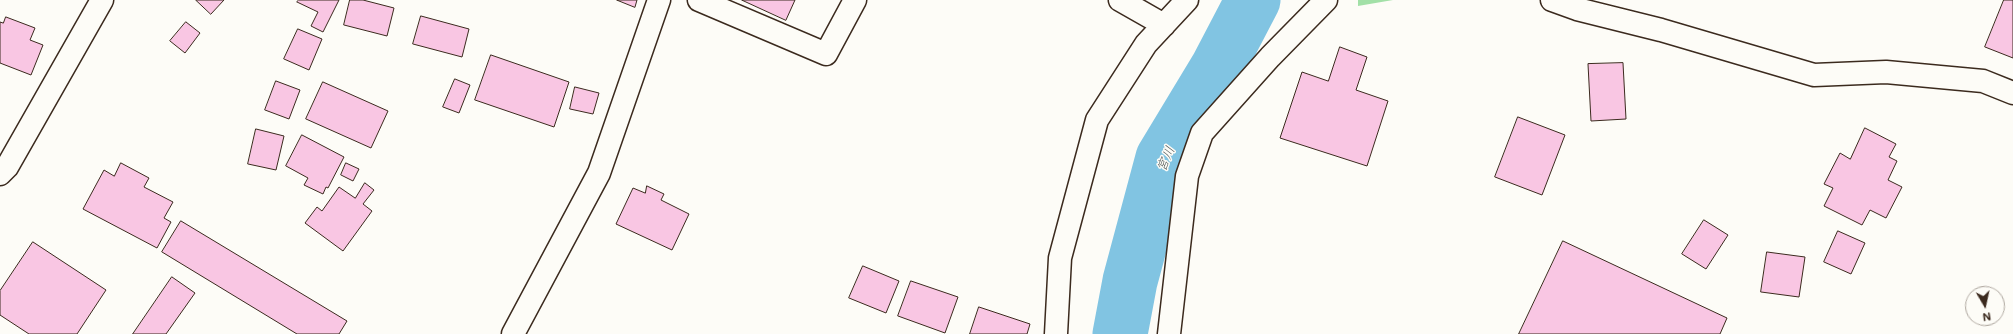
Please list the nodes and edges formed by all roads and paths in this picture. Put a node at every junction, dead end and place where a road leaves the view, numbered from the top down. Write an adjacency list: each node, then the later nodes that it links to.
1 (102, 0): 11 (street)
2 (659, 0): 12 (street)
3 (699, 0): 4 (street)
4 (855, 0)
5 (1120, 0): 9 (street)
6 (1187, 0): 9 (street)
7 (1326, 0): 14 (street)
8 (1552, 0): 10 (street)
9 (1164, 25): 13 (street)
10 (2013, 93)
11 (0, 174)
12 (513, 334)
13 (1056, 334)
14 (1169, 334)

